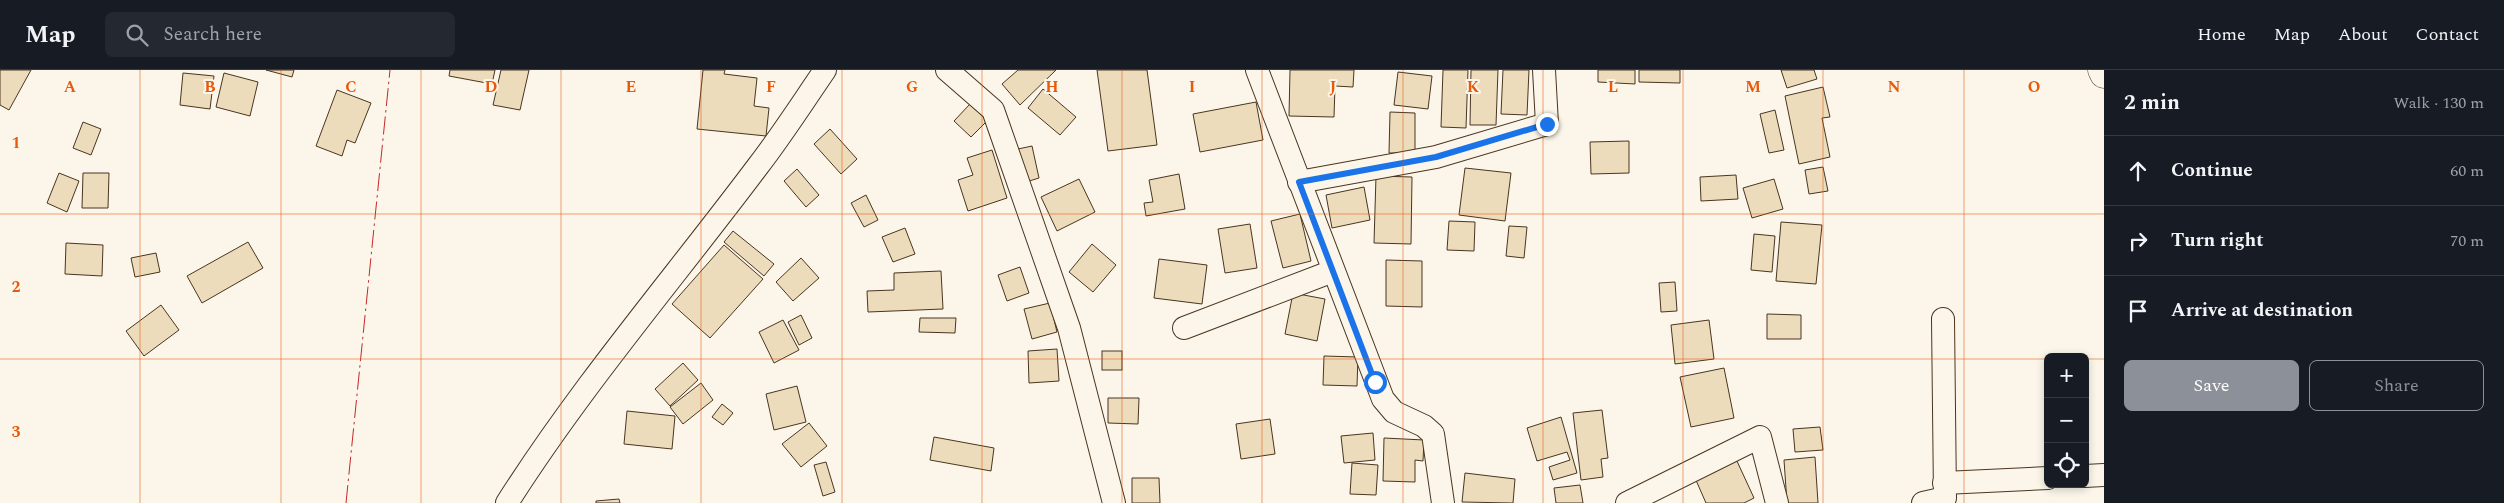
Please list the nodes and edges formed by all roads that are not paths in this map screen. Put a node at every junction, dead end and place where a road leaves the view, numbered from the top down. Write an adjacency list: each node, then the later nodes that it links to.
1 (826, 70): 15 (street)
2 (947, 70): 16 (street)
3 (1257, 70): 7 (street)
4 (1544, 70): 7 (street)
5 (2102, 70): 6 (street)
6 (2104, 74)
7 (1299, 182): 8 (street)
8 (1332, 271): 10 (street); 17 (street)
9 (1943, 319): 14 (street)
10 (1184, 328)
11 (2104, 475): 12 (street)
12 (2089, 476)
13 (2044, 478): 14 (street)
14 (1944, 483): 20 (street)
15 (507, 503)
16 (1114, 503)
17 (1443, 503)
18 (1628, 503): 19 (street)
19 (1778, 503)
20 (1922, 503)

